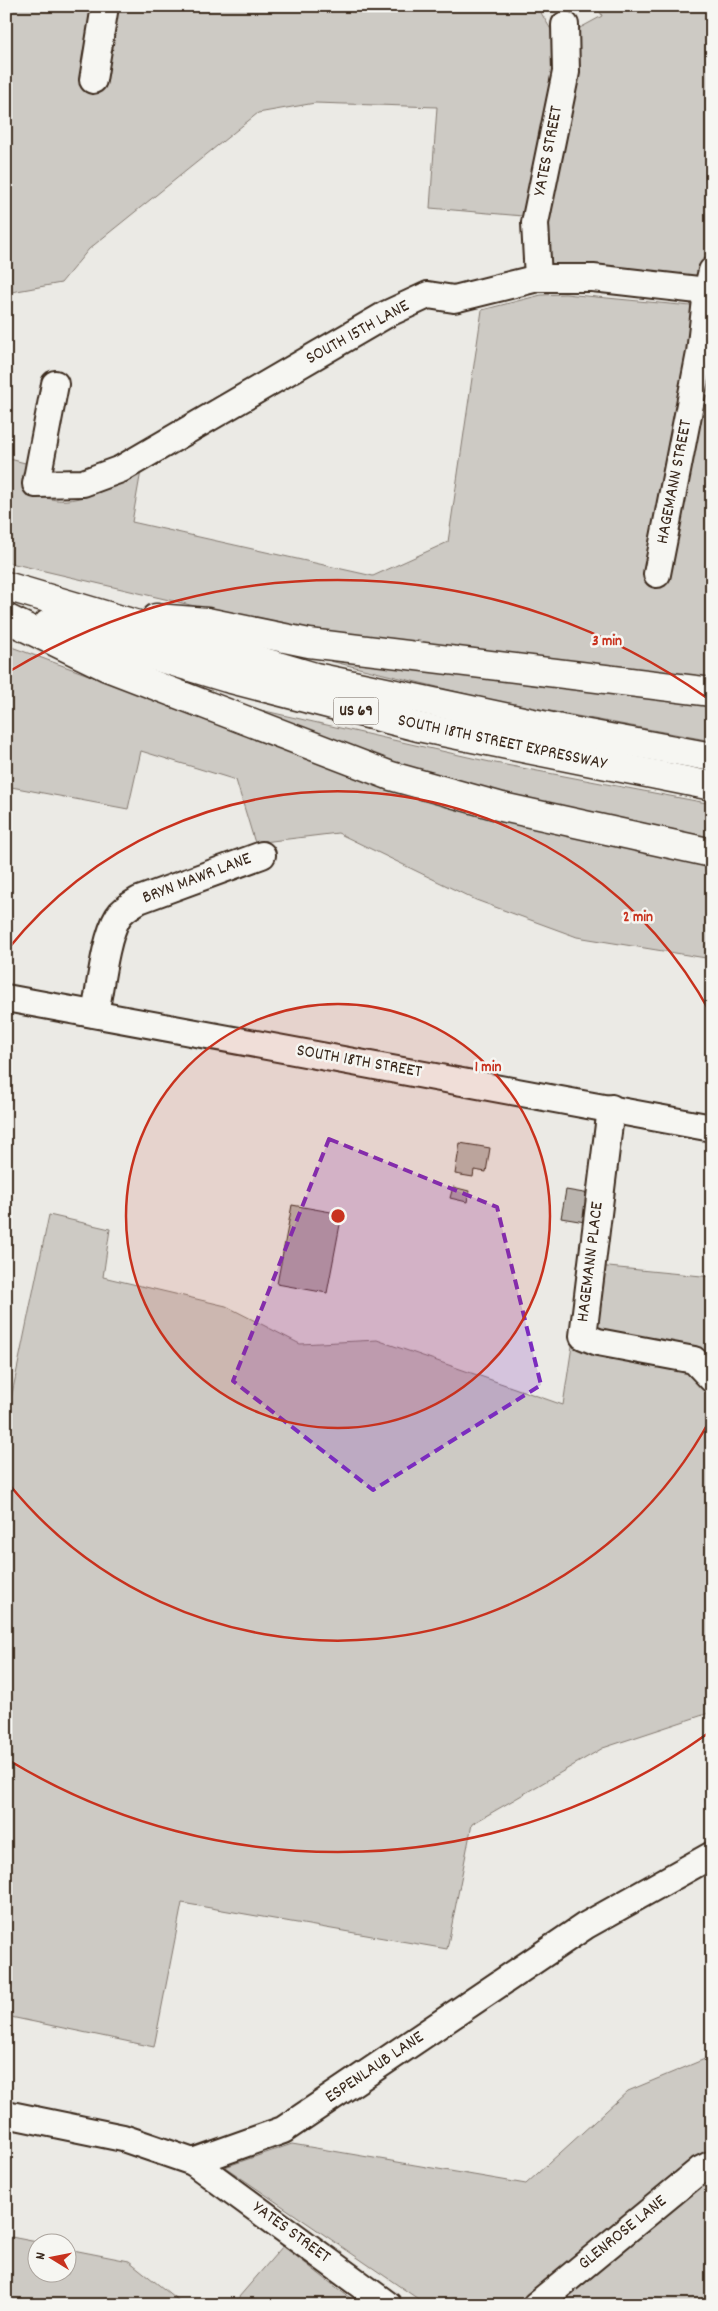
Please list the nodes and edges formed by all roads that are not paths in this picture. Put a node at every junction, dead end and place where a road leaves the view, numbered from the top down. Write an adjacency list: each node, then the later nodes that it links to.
1 (105, 6): 3 (street)
2 (565, 25): 4 (street, YATES STREET)
3 (93, 80)
4 (538, 278): 5 (street, SOUTH 15TH LANE); 6 (street, SOUTH 15TH LANE)
5 (709, 281): 7 (street, HAGEMANN STREET)
6 (55, 384)
7 (657, 574)
8 (6, 586): 10 (highway, SOUTH 18TH STREET EXPRESSWAY / US 69)
9 (6, 611): 14 (highway, SOUTH 18TH STREET EXPRESSWAY / US 69)
10 (99, 614): 12 (highway); 13 (highway, SOUTH 18TH STREET EXPRESSWAY / US 69)
11 (6, 618): 15 (highway)
12 (712, 692)
13 (712, 757)
14 (712, 786)
15 (712, 853)
16 (262, 855): 18 (street, BRYN MAWR LANE)
17 (6, 998): 18 (street, SOUTH 18TH STREET)
18 (95, 1014): 19 (street, SOUTH 18TH STREET)
19 (611, 1108): 20 (street, SOUTH 18TH STREET); 21 (street, HAGEMANN PLACE)
20 (712, 1128)
21 (712, 1379)
22 (712, 1855): 24 (street, ESPENLAUB LANE)
23 (6, 2114): 24 (street)
24 (193, 2162): 26 (street, YATES STREET)
25 (712, 2164): 27 (street, GLENROSE LANE)
26 (388, 2305)
27 (536, 2305)

